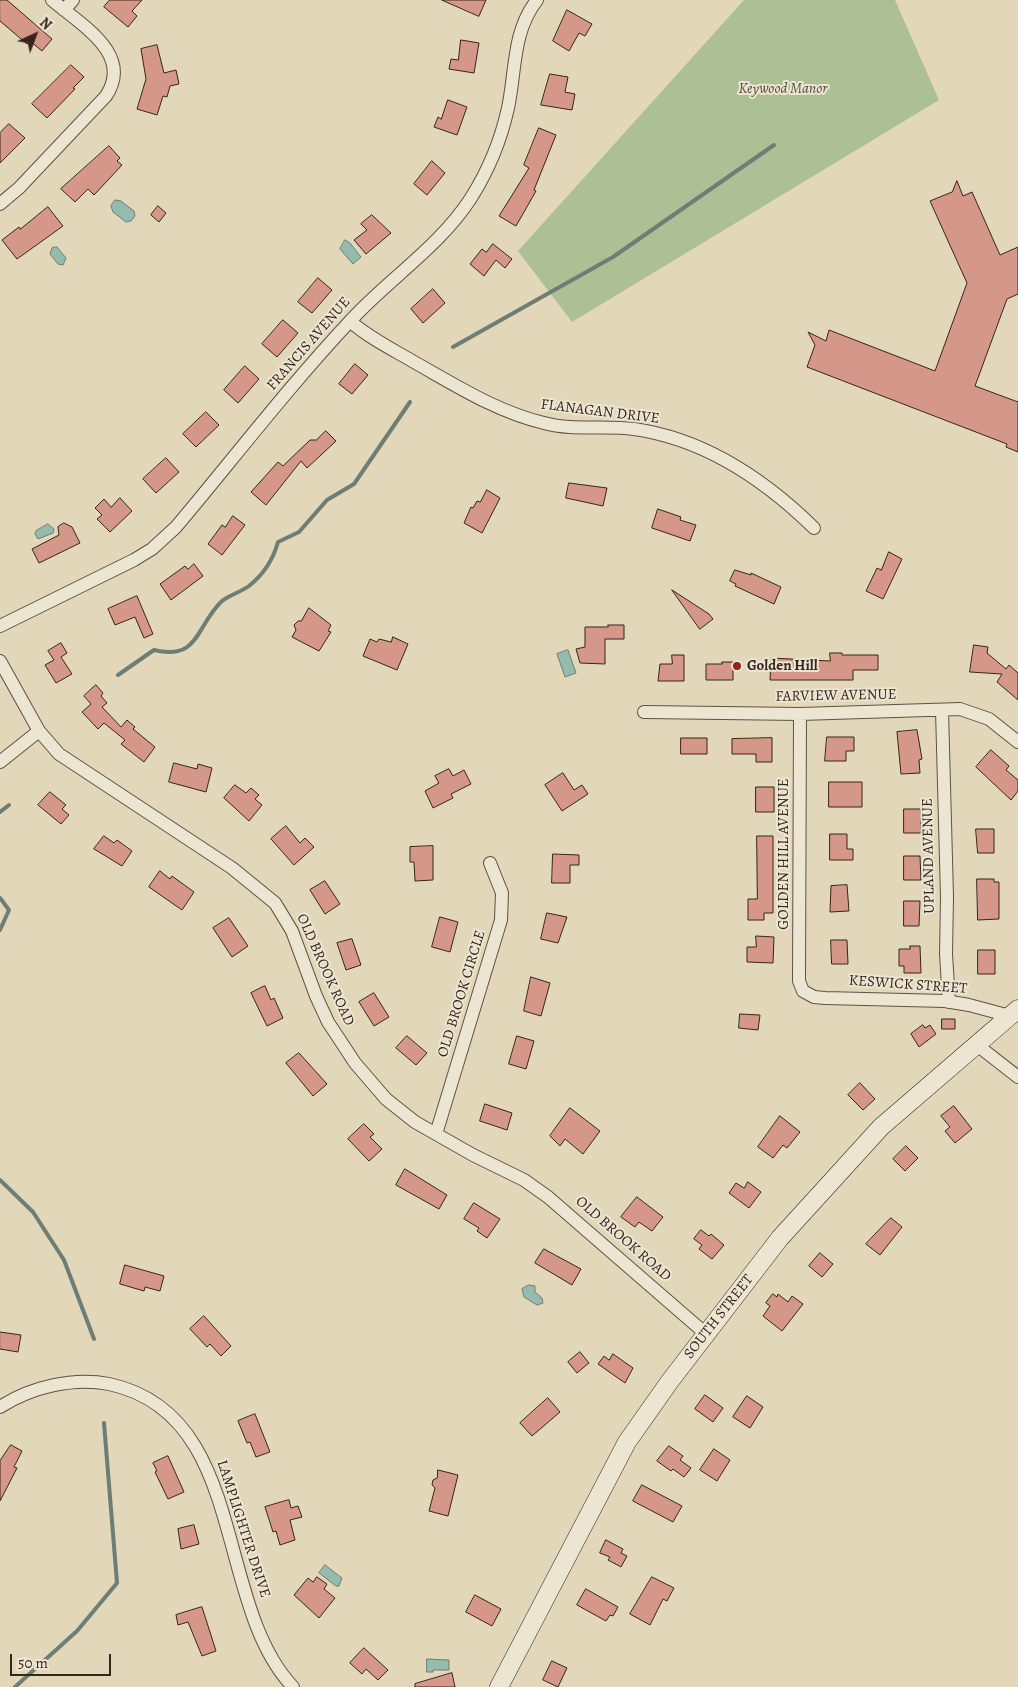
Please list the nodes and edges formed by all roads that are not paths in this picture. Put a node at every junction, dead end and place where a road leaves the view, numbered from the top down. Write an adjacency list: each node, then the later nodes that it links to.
1 (52, 0): 4 (street)
2 (73, 0): 4 (street)
3 (537, 0): 6 (street, FRANCIS AVENUE)
4 (64, 10): 5 (street)
5 (0, 204)
6 (350, 321): 7 (street, FLANAGAN DRIVE); 8 (street, FRANCIS AVENUE)
7 (814, 528)
8 (0, 626)
9 (0, 661): 13 (street, OLD BROOK ROAD)
10 (942, 710): 12 (street, FARVIEW AVENUE); 14 (street, FARVIEW AVENUE); 18 (street, UPLAND AVENUE)
11 (644, 712): 12 (street, FARVIEW AVENUE)
12 (800, 714): 17 (street, GOLDEN HILL AVENUE)
13 (39, 731): 15 (street); 22 (street, OLD BROOK ROAD)
14 (1018, 742)
15 (0, 762)
16 (490, 863): 22 (street, OLD BROOK CIRCLE)
17 (804, 992): 18 (street, KESWICK STREET)
18 (950, 1002): 19 (street, KESWICK STREET)
19 (1014, 1012): 20 (street, SOUTH STREET)
20 (977, 1045): 21 (street); 23 (street, SOUTH STREET)
21 (1018, 1076)
22 (436, 1134): 23 (street, OLD BROOK ROAD)
23 (706, 1334): 26 (street, SOUTH STREET)
24 (0, 1407): 25 (street, LAMPLIGHTER DRIVE)
25 (294, 1687)
26 (499, 1687)

